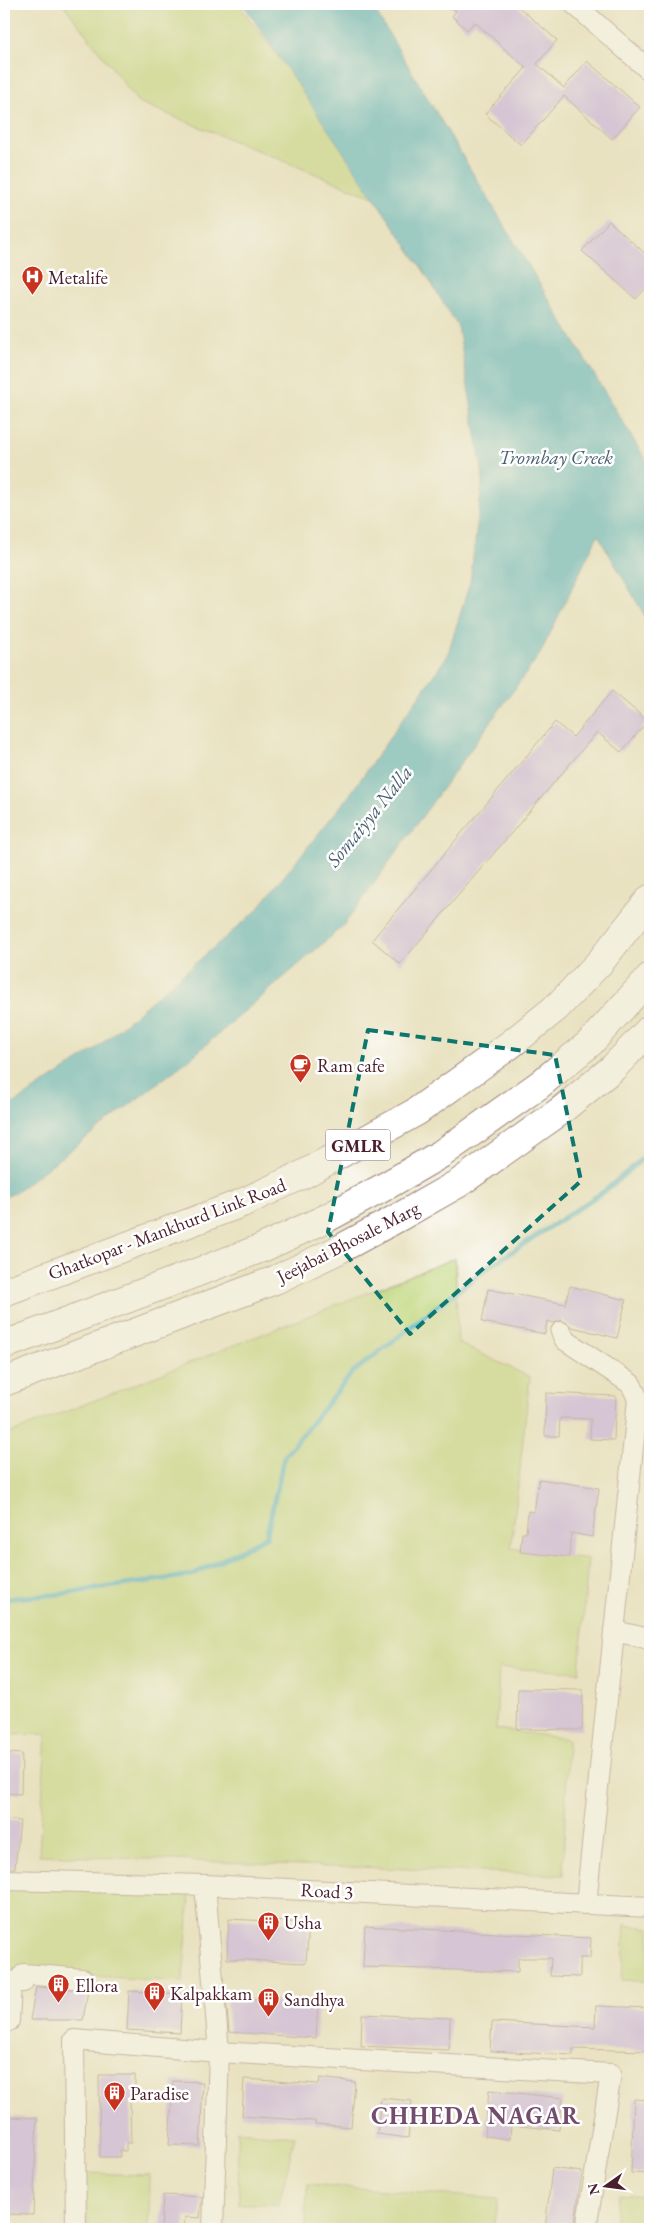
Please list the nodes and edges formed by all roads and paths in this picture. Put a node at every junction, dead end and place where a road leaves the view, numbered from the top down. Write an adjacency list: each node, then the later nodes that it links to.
1 (574, 4): 2 (street)
2 (650, 71)
3 (650, 899): 6 (highway, Ghatkopar - Mankhurd Link Road / GMLR)
4 (650, 977): 8 (highway)
5 (650, 1029): 9 (highway, Jeejabai Bhosale Marg)
6 (4, 1292)
7 (561, 1332): 10 (street)
8 (4, 1346)
9 (4, 1382)
10 (614, 1631): 11 (street); 14 (street)
11 (650, 1639)
12 (4, 1880): 13 (street, Road 3)
13 (205, 1885): 14 (street, Road 3); 19 (street)
14 (586, 1904): 15 (street, Road 3)
15 (650, 1907)
16 (83, 1979): 17 (street)
17 (8, 1981): 18 (street)
18 (9, 2021)
19 (219, 2052): 20 (street); 21 (street); 22 (street)
20 (76, 2229)
21 (213, 2229)
22 (586, 2229)

